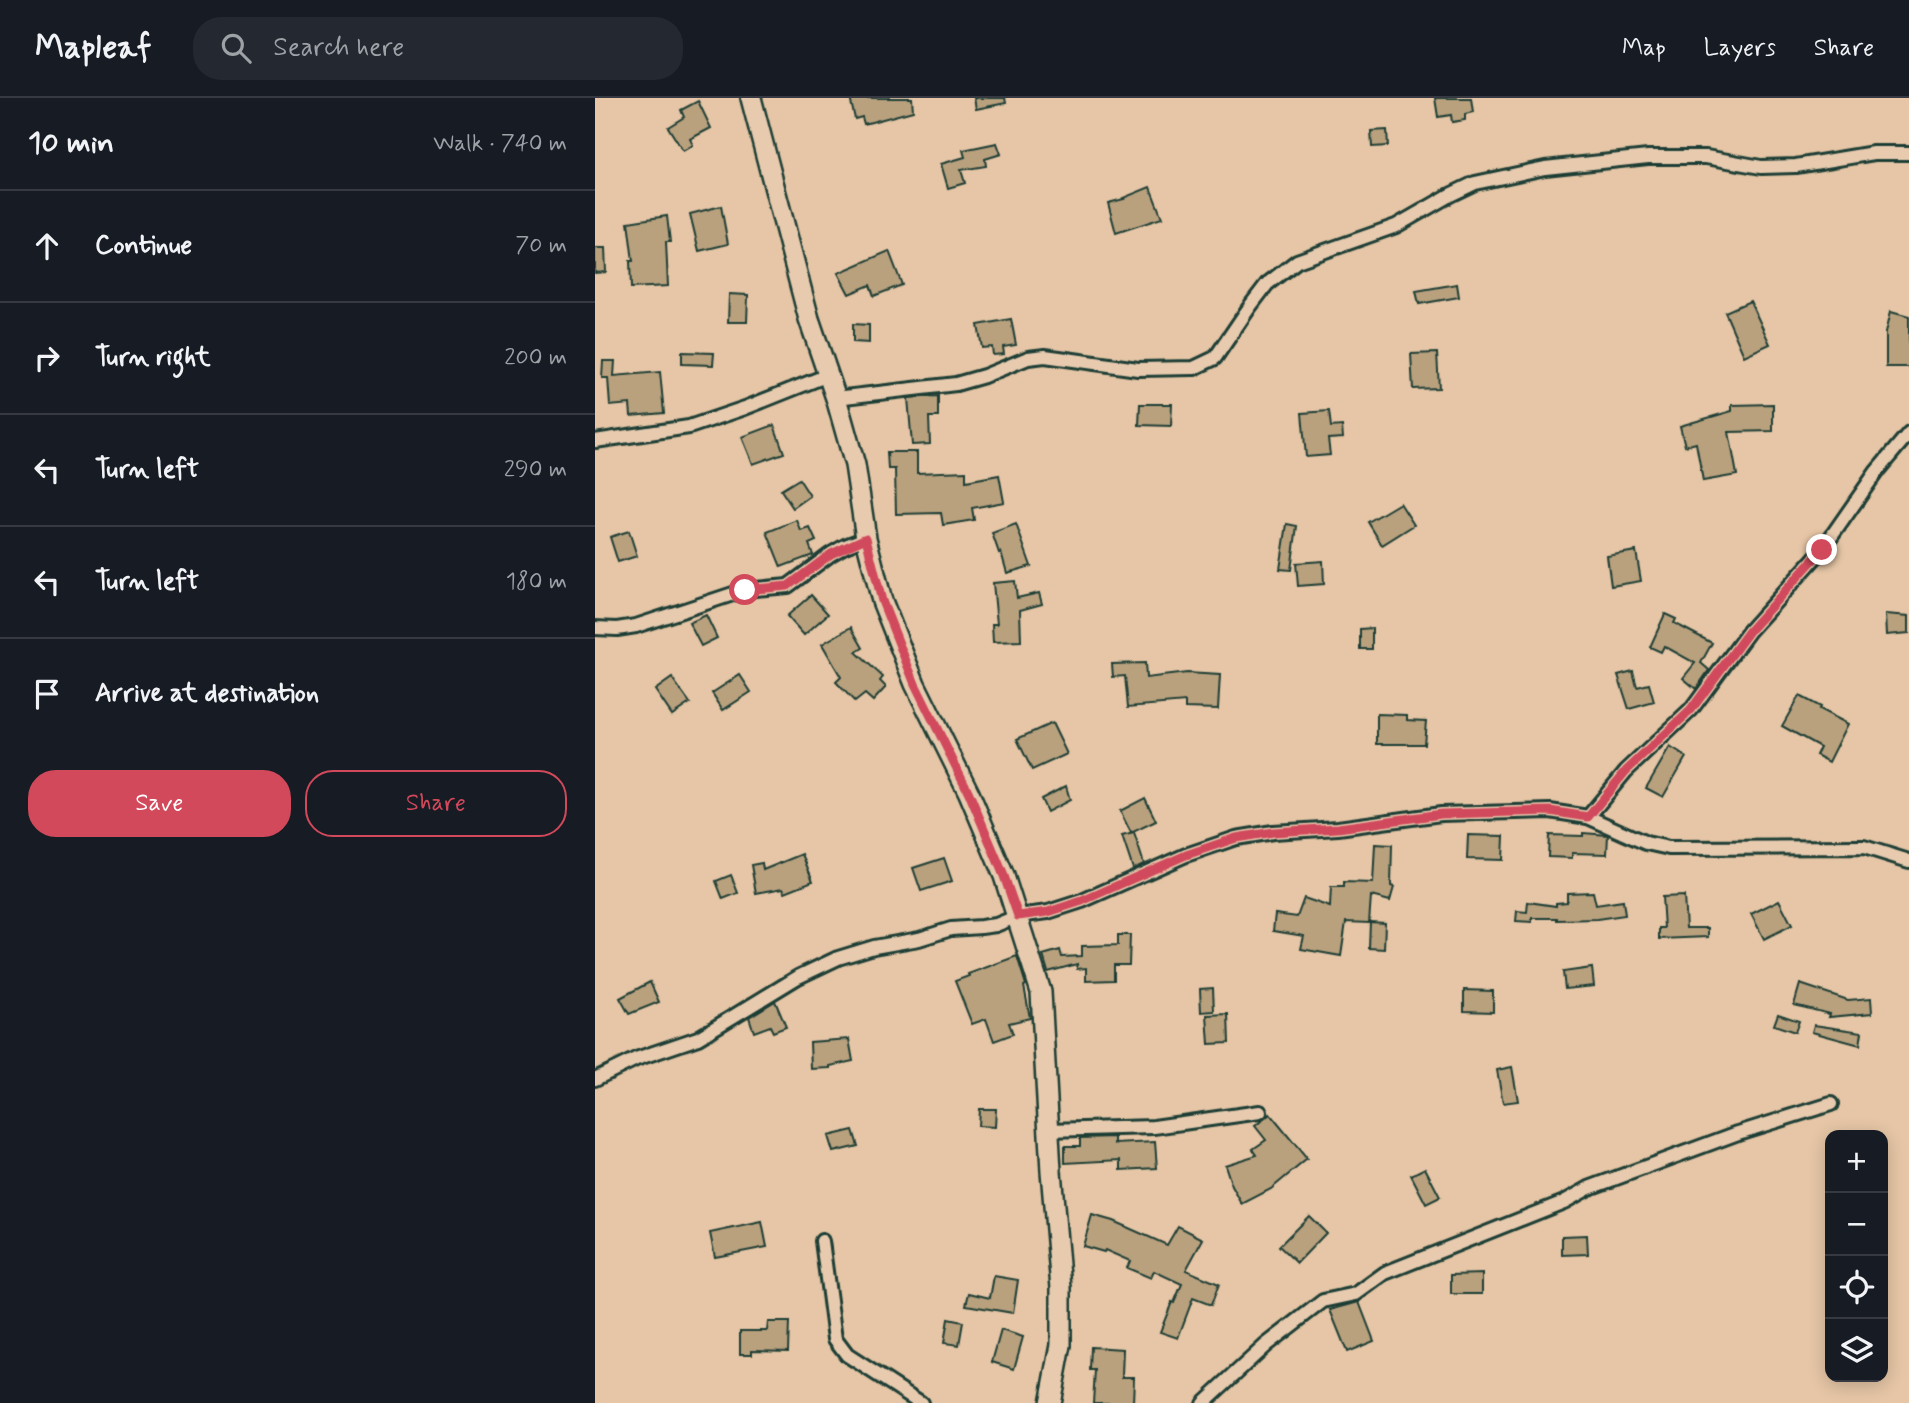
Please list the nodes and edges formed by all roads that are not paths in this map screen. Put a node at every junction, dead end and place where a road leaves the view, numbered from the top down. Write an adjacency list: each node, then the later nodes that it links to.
1 (751, 98): 3 (street)
2 (1909, 153): 4 (street)
3 (828, 375): 4 (street); 6 (street)
4 (836, 398): 7 (street)
5 (1909, 433): 9 (street)
6 (595, 441)
7 (866, 538): 8 (street); 11 (street)
8 (595, 628)
9 (1588, 817): 10 (street); 11 (street)
10 (1909, 861)
11 (1018, 916): 12 (street); 15 (street)
12 (595, 1079)
13 (1831, 1104): 19 (street)
14 (1260, 1112): 15 (street)
15 (1048, 1130): 18 (street)
16 (823, 1241): 17 (street)
17 (921, 1403)
18 (1050, 1403)
19 (1203, 1403)

